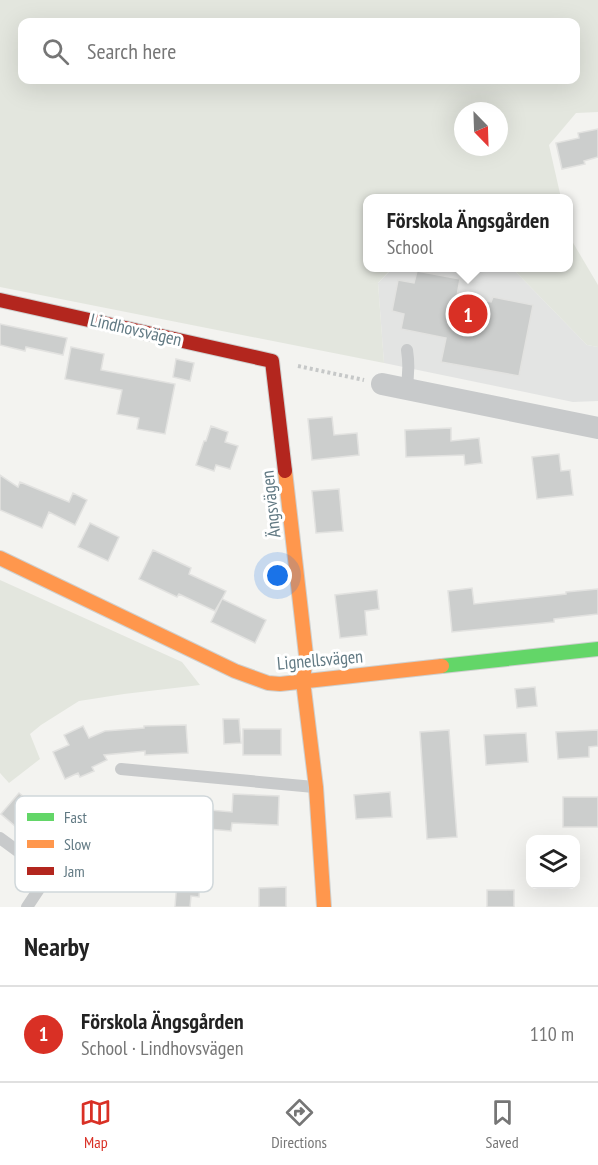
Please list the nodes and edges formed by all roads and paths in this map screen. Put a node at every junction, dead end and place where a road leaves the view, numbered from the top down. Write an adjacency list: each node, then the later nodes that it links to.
1 (0, 300): 3 (street, Lindhovsvägen)
2 (407, 350): 5 (lane)
3 (272, 361): 4 (path); 9 (street, Ängsvägen)
4 (382, 384): 5 (street)
5 (406, 389): 6 (street)
6 (598, 428)
7 (0, 558): 9 (street, Lignellsvägen)
8 (598, 649): 9 (street, Lignellsvägen)
9 (303, 681): 11 (street, Ängsvägen)
10 (121, 769): 11 (lane)
11 (316, 787): 16 (street, Ängsvägen)
12 (0, 838): 13 (lane)
13 (15, 849)
14 (37, 892): 15 (lane)
15 (27, 907)
16 (324, 907)

